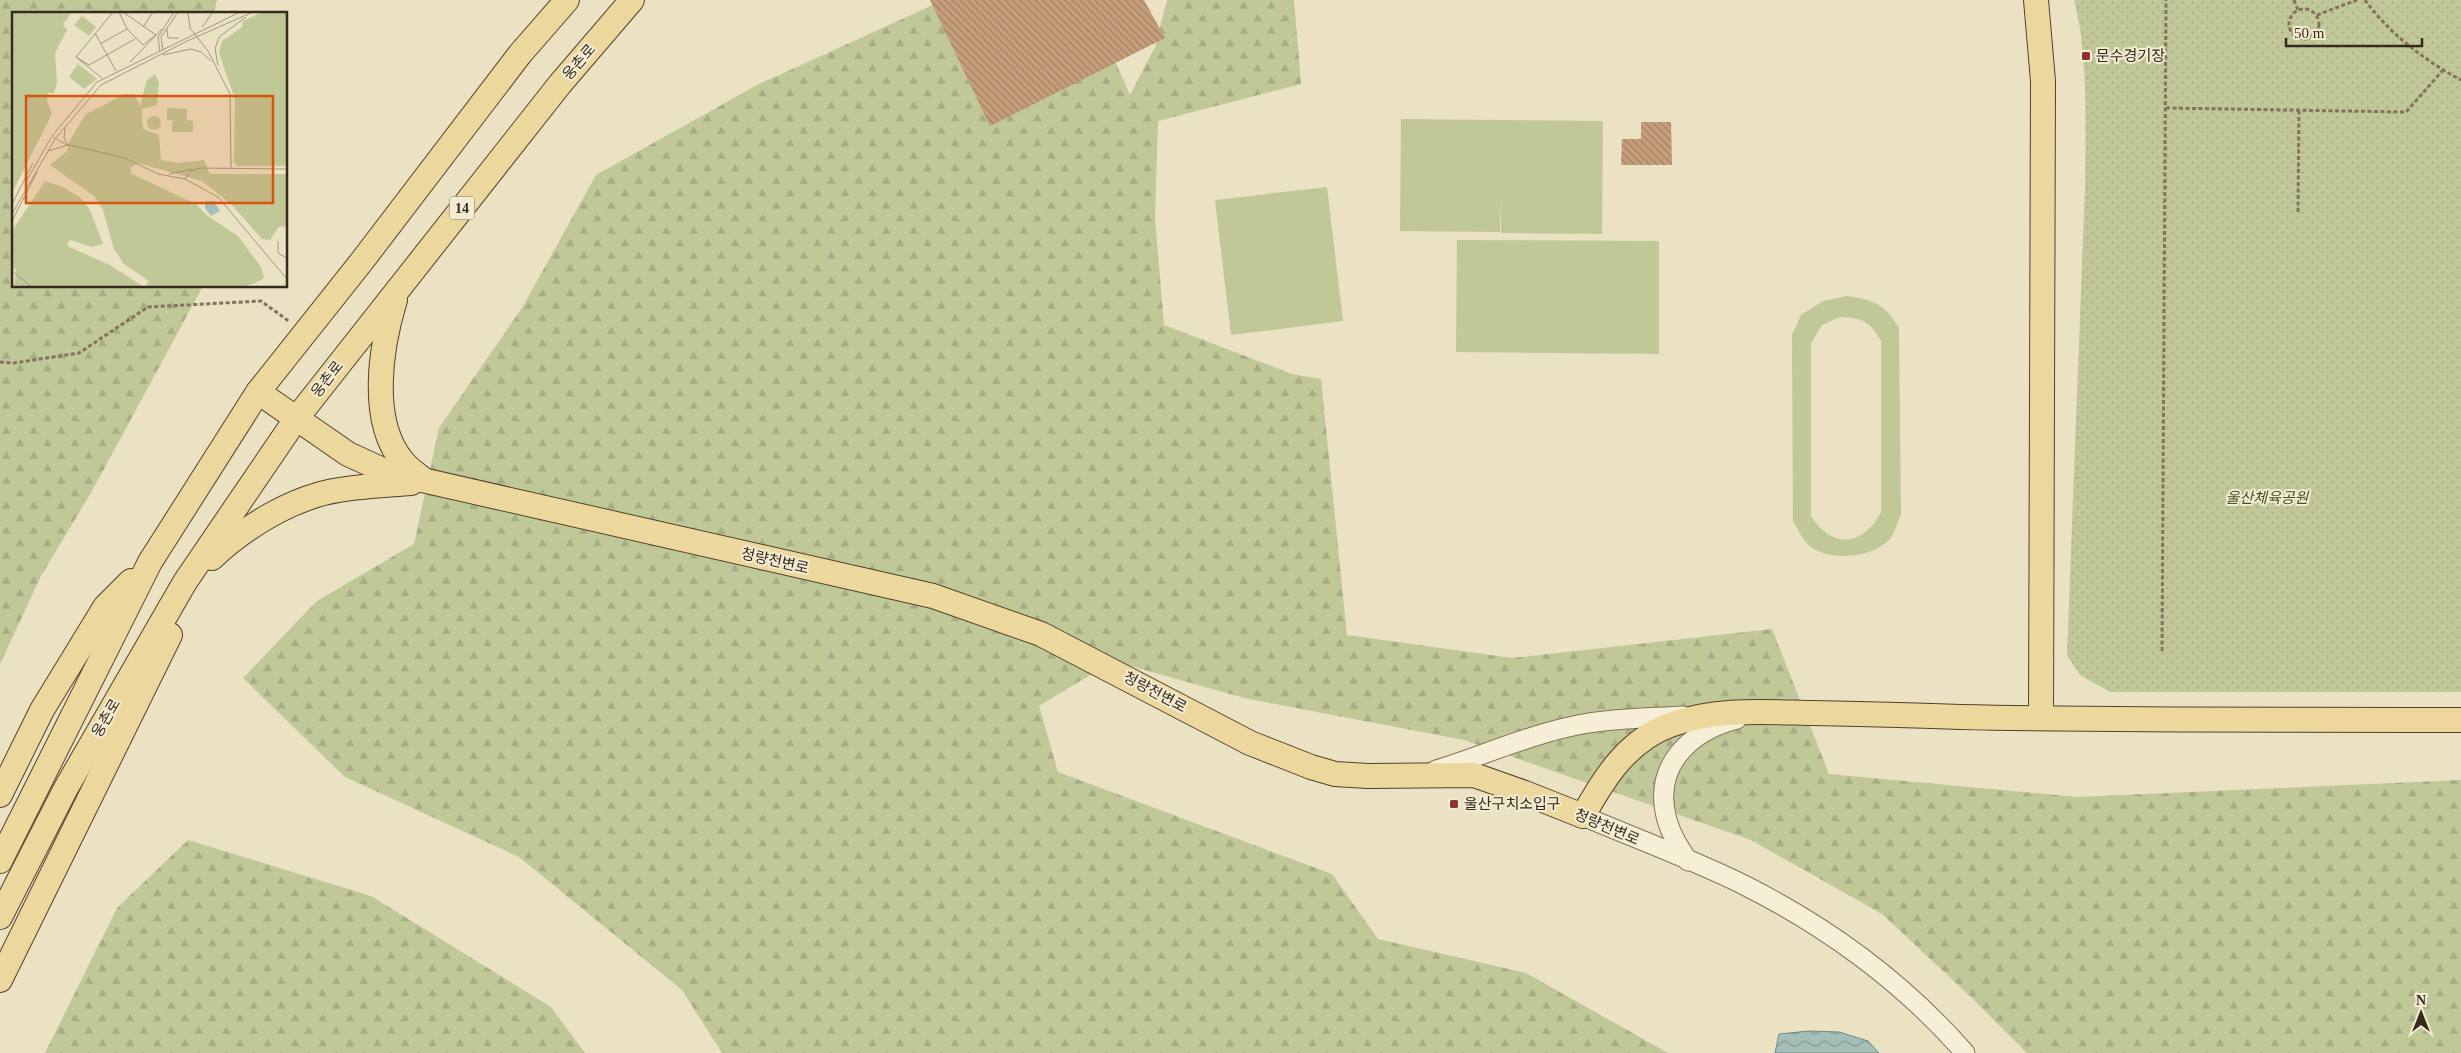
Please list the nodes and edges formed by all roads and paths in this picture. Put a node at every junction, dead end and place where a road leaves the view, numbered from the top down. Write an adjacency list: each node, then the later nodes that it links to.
1 (567, 0): 16 (main road, 웅촌로)
2 (632, 0): 15 (main road, 웅촌로 / 14)
3 (2036, 0): 26 (main road)
4 (2166, 0): 12 (path)
5 (2294, 0): 8 (path)
6 (2356, 0): 9 (path)
7 (2365, 0): 10 (path)
8 (2298, 10): 9 (path); 9 (path)
9 (2317, 15)
10 (2443, 70): 11 (path); 13 (path)
11 (2461, 80)
12 (2166, 108): 13 (path); 23 (path)
13 (2299, 109): 14 (path)
14 (2298, 212)
15 (399, 288): 19 (main road, 웅촌로 / 14); 20 (main road)
16 (305, 333): 17 (path); 18 (main road, 웅촌로)
17 (0, 362)
18 (258, 392): 19 (main road, 청량천변로); 21 (main road, 웅촌로)
19 (296, 419): 20 (main road, 청량천변로); 22 (main road, 웅촌로 / 14)
20 (426, 482): 22 (main road); 28 (main road, 청량천변로)
21 (150, 562): 29 (main road); 31 (main road, 웅촌로)
22 (185, 582): 33 (main road, 웅촌로); 34 (main road)
23 (2162, 651)
24 (1770, 712): 25 (main road); 26 (main road); 32 (street)
25 (1702, 716): 28 (street); 30 (main road)
26 (2041, 718): 27 (main road)
27 (2461, 720)
28 (1424, 774): 30 (main road, 청량천변로)
29 (0, 795)
30 (1583, 816): 32 (street, 청량천변로)
31 (0, 861)
32 (1688, 861): 35 (street, 청량천변로)
33 (0, 917)
34 (0, 980)
35 (1965, 1053)

